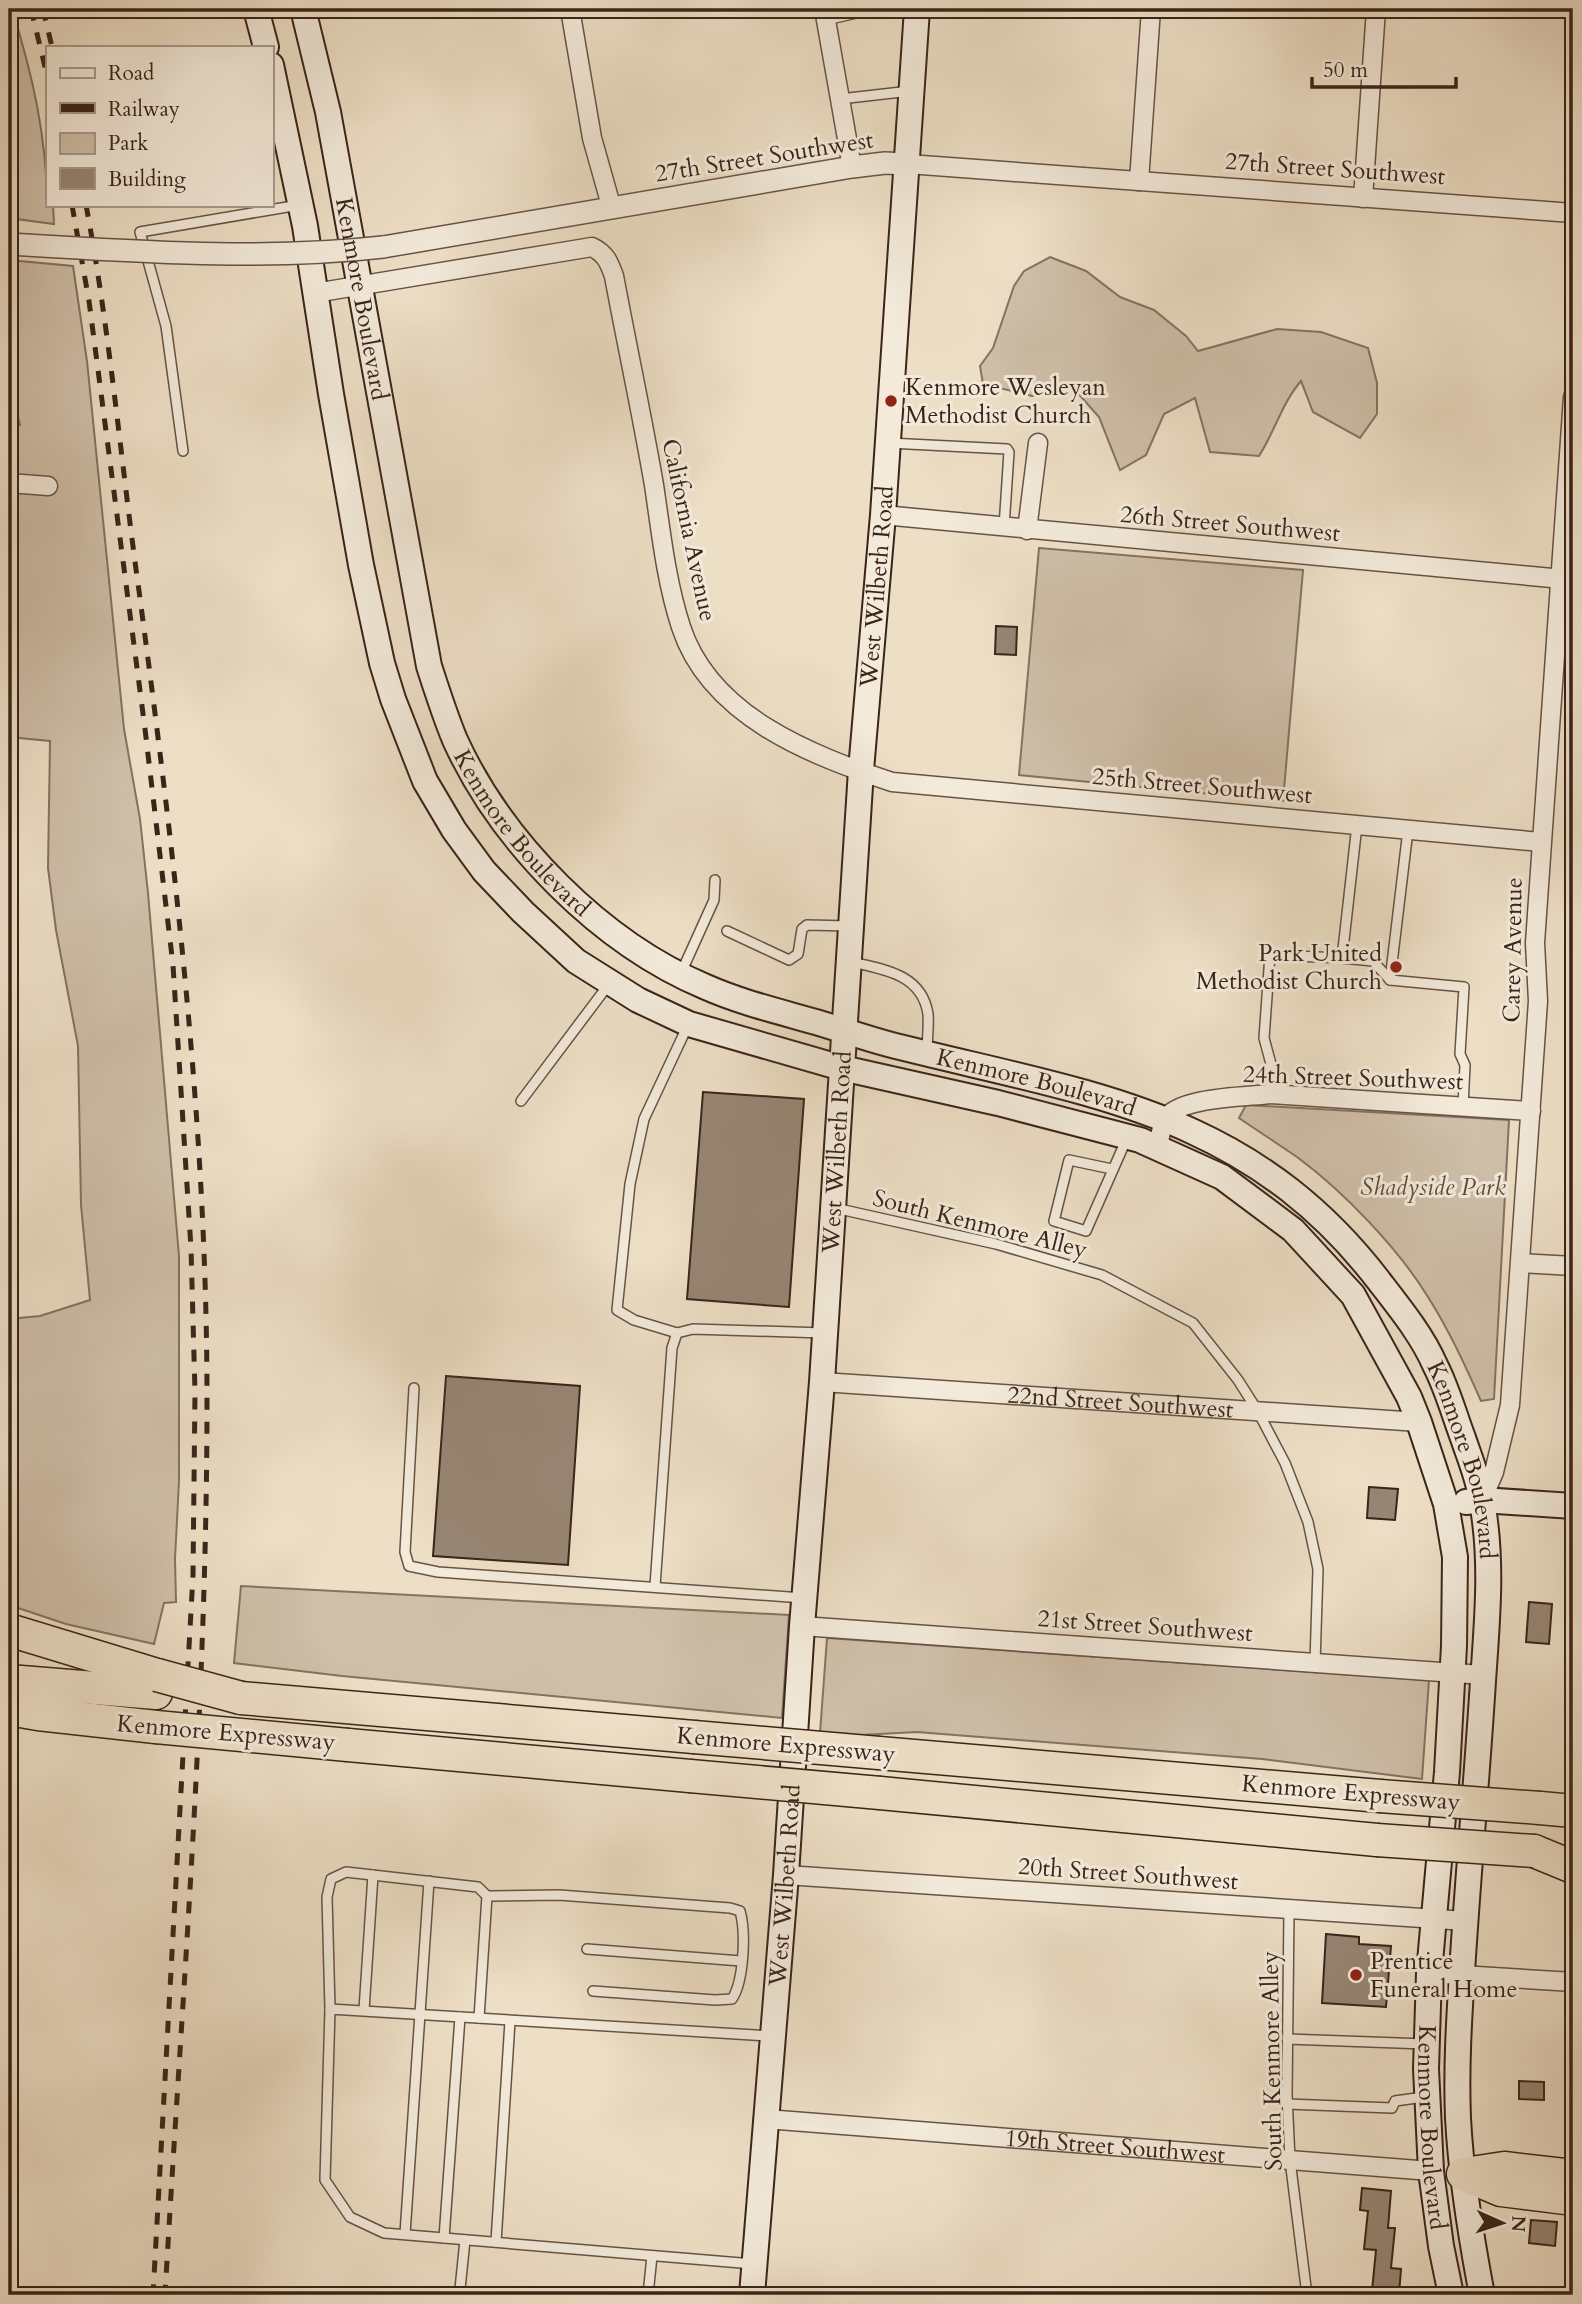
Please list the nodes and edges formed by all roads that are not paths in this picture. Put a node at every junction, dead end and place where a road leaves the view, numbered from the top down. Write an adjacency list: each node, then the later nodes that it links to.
1 (256, 9): 9 (main road)
2 (303, 9): 21 (main road, Kenmore Boulevard)
3 (570, 9): 18 (street)
4 (917, 9): 11 (main road, West Wilbeth Road)
5 (1151, 9): 15 (street)
6 (1376, 9): 16 (street)
7 (865, 11): 8 (lane)
8 (825, 14): 12 (street)
9 (266, 46)
10 (273, 75): 17 (main road, Kenmore Boulevard)
11 (912, 90): 12 (lane); 13 (main road, West Wilbeth Road)
12 (840, 99): 14 (street)
13 (908, 164): 14 (street, 27th Street Southwest); 15 (street, 27th Street Southwest); 24 (main road, West Wilbeth Road)
14 (852, 167): 18 (street, 27th Street Southwest)
15 (1139, 181): 16 (street, 27th Street Southwest)
16 (1363, 198): 19 (street, 27th Street Southwest)
17 (300, 205): 22 (main road, Kenmore Boulevard); 26 (lane)
18 (612, 209): 20 (street, 27th Street Southwest, bridge)
19 (1573, 213)
20 (9, 244)
21 (361, 285): 22 (street); 33 (street, California Avenue); 42 (main road, Kenmore Boulevard)
22 (315, 293): 44 (main road, Kenmore Boulevard)
23 (1573, 397): 32 (street, Carey Avenue)
24 (888, 443): 29 (main road, West Wilbeth Road); 30 (lane)
25 (1038, 443): 31 (street)
26 (183, 451)
27 (9, 483): 28 (street)
28 (48, 486)
29 (883, 515): 30 (street, 26th Street Southwest); 33 (main road, West Wilbeth Road)
30 (1004, 527): 31 (street, 26th Street Southwest)
31 (1027, 530): 32 (street, 26th Street Southwest)
32 (1567, 579): 36 (street, Carey Avenue)
33 (861, 770): 34 (street, 25th Street Southwest); 38 (main road, West Wilbeth Road)
34 (1357, 825): 35 (street, 25th Street Southwest); 40 (lane)
35 (1408, 830): 36 (street, 25th Street Southwest); 43 (lane)
36 (1541, 842): 52 (street, Carey Avenue)
37 (715, 880): 42 (lane)
38 (851, 926): 39 (lane); 41 (main road, West Wilbeth Road)
39 (727, 931)
40 (1342, 958): 43 (lane); 49 (lane)
41 (849, 962): 46 (main road, West Wilbeth Road); 47 (lane)
42 (680, 975): 46 (main road, Kenmore Boulevard)
43 (1390, 981): 51 (lane)
44 (610, 982): 45 (main road, Kenmore Boulevard); 50 (lane)
45 (689, 1024): 48 (main road, Kenmore Boulevard); 60 (lane)
46 (845, 1030): 47 (main road, Kenmore Boulevard); 48 (main road, West Wilbeth Road)
47 (927, 1053): 53 (main road, Kenmore Boulevard)
48 (842, 1068): 54 (main road, Kenmore Boulevard); 57 (main road, West Wilbeth Road)
49 (1270, 1094): 51 (street, 24th Street Southwest); 53 (street, 24th Street Southwest)
50 (522, 1101)
51 (1463, 1107): 52 (street, 24th Street Southwest)
52 (1531, 1111): 58 (street, Carey Avenue)
53 (1165, 1118): 55 (street); 66 (main road, Kenmore Boulevard)
54 (1127, 1137): 55 (main road, Kenmore Boulevard); 56 (lane)
55 (1158, 1147): 65 (main road, Kenmore Boulevard)
56 (1112, 1170): 56 (lane)
57 (834, 1208): 61 (main road, West Wilbeth Road); 64 (lane, South Kenmore Alley)
58 (1521, 1263): 59 (street); 66 (street, Carey Avenue)
59 (1573, 1266)
60 (677, 1333): 61 (lane); 69 (lane)
61 (826, 1333): 62 (main road, West Wilbeth Road)
62 (822, 1382): 64 (street, 22nd Street Southwest); 70 (main road, West Wilbeth Road)
63 (414, 1388): 69 (lane)
64 (1257, 1410): 65 (street, 22nd Street Southwest); 73 (lane, South Kenmore Alley)
65 (1419, 1422): 67 (main road, Kenmore Boulevard)
66 (1482, 1500): 67 (main road); 68 (main road); 75 (main road, Kenmore Boulevard)
67 (1446, 1504): 74 (main road, Kenmore Boulevard)
68 (1573, 1506)
69 (655, 1586): 70 (lane)
70 (805, 1598): 71 (main road, West Wilbeth Road)
71 (802, 1626): 73 (street, 21st Street Southwest); 84 (main road, West Wilbeth Road)
72 (9, 1630): 77 (highway)
73 (1315, 1663): 74 (street, 21st Street Southwest)
74 (1452, 1673): 75 (street, 21st Street Southwest); 88 (main road, Kenmore Boulevard)
75 (1483, 1675): 89 (main road, Kenmore Boulevard)
76 (9, 1681): 77 (highway)
77 (156, 1684): 79 (highway, Kenmore Expressway, bridge)
78 (18, 1713): 80 (highway, Kenmore Expressway, bridge)
79 (1573, 1811)
80 (1534, 1852): 81 (highway, Kenmore Expressway); 82 (highway)
81 (1573, 1854)
82 (1573, 1867)
83 (373, 1875): 85 (lane); 96 (lane); 97 (lane)
84 (786, 1875): 87 (street, 20th Street Southwest); 102 (main road, West Wilbeth Road)
85 (429, 1881): 86 (lane); 98 (lane)
86 (488, 1896): 91 (lane); 100 (lane)
87 (1289, 1910): 88 (street, 20th Street Southwest); 103 (lane, South Kenmore Alley)
88 (1434, 1919): 89 (street, 20th Street Southwest); 92 (main road, Kenmore Boulevard)
89 (1466, 1921): 93 (main road, Kenmore Boulevard)
90 (587, 1949): 91 (lane)
91 (741, 1961): 95 (lane)
92 (1429, 1973): 93 (street); 104 (main road, Kenmore Boulevard)
93 (1462, 1974): 94 (street); 110 (main road, Kenmore Boulevard)
94 (1573, 1982)
95 (593, 1991)
96 (330, 2009): 97 (lane); 113 (lane)
97 (364, 2010): 98 (lane)
98 (419, 2015): 99 (lane); 113 (lane)
99 (460, 2017): 100 (lane); 114 (lane)
100 (479, 2018): 101 (lane)
101 (510, 2021): 102 (lane); 116 (lane)
102 (773, 2036): 107 (main road, West Wilbeth Road)
103 (1287, 2039): 104 (lane); 106 (lane, South Kenmore Alley)
104 (1427, 2044): 105 (main road, Kenmore Boulevard)
105 (1427, 2097): 106 (lane); 109 (main road, Kenmore Boulevard)
106 (1287, 2105): 108 (lane, South Kenmore Alley)
107 (766, 2119): 108 (street, 19th Street Southwest); 118 (main road, West Wilbeth Road)
108 (1290, 2160): 109 (street, 19th Street Southwest); 122 (lane, South Kenmore Alley)
109 (1431, 2171): 110 (main road, 19th Street Southwest); 123 (main road, Kenmore Boulevard)
110 (1463, 2174): 111 (highway); 112 (highway); 124 (main road, Kenmore Boulevard)
111 (1573, 2176)
112 (1573, 2199)
113 (405, 2234): 114 (lane)
114 (444, 2238): 115 (lane)
115 (465, 2239): 116 (lane); 119 (lane)
116 (496, 2242): 117 (lane)
117 (652, 2256): 118 (lane); 120 (lane)
118 (754, 2265): 121 (main road, West Wilbeth Road)
119 (463, 2295)
120 (648, 2295)
121 (752, 2295)
122 (1307, 2295)
123 (1451, 2295)
124 (1482, 2295)

